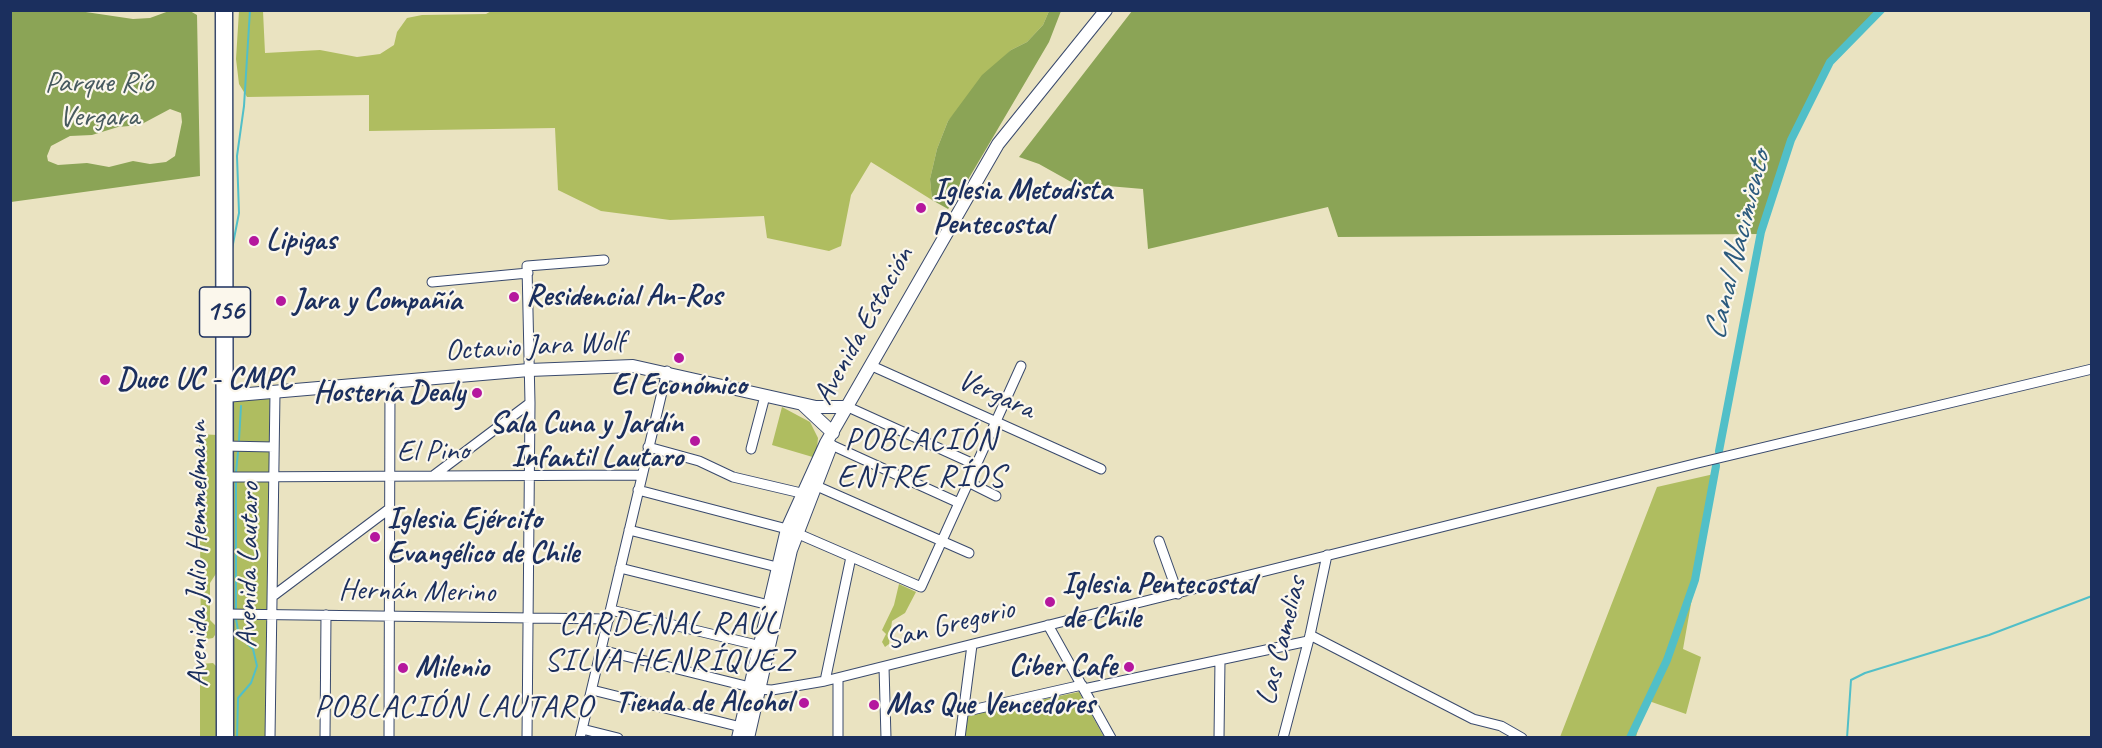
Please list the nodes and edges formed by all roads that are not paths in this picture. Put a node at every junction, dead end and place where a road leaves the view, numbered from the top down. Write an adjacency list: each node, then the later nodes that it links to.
1 (224, 10): 13 (highway, Avenida Julio Hemmelmann / 156)
2 (1106, 10): 6 (main road, Avenida Estación)
3 (604, 260): 4 (street)
4 (527, 269): 5 (street); 9 (street)
5 (432, 282)
6 (872, 366): 17 (main road, Avenida Estación); 18 (street, Vergara)
7 (1021, 366): 18 (street)
8 (2091, 369): 43 (street, San Gregorio)
9 (530, 370): 10 (main road, Octavio Jara Wolf); 11 (main road, Octavio Jara Wolf); 15 (street)
10 (667, 371): 14 (main road, Octavio Jara Wolf); 22 (street)
11 (390, 382): 12 (main road, Octavio Jara Wolf); 31 (street)
12 (275, 393): 13 (main road, Octavio Jara Wolf); 21 (street, Avenida Lautaro)
13 (225, 396): 20 (highway, Avenida Julio Hemmelmann / 156)
14 (765, 396): 16 (main road, Octavio Jara Wolf); 23 (street)
15 (530, 403): 26 (street); 27 (street)
16 (801, 404): 17 (main road); 19 (main road, Octavio Jara Wolf)
17 (848, 407): 19 (main road, Avenida Estación); 24 (street)
18 (996, 421): 24 (street); 25 (street, Vergara)
19 (830, 440): 33 (main road, Avenida Estación); 36 (street)
20 (224, 446): 21 (street); 29 (highway, Avenida Julio Hemmelmann / 156)
21 (274, 447): 30 (street, Avenida Lautaro)
22 (648, 447): 28 (street); 33 (street)
23 (751, 449)
24 (976, 465): 32 (street)
25 (1101, 469)
26 (530, 475): 27 (street, El Pino); 28 (street, El Pino); 55 (street)
27 (433, 476): 31 (street, El Pino)
28 (641, 476): 34 (street)
29 (225, 477): 30 (street, El Pino); 50 (highway, Avenida Julio Hemmelmann / 156)
30 (274, 477): 31 (street, El Pino); 48 (street, Avenida Lautaro)
31 (389, 477): 37 (street)
32 (968, 482): 35 (street); 36 (street)
33 (808, 487): 39 (main road, Avenida Estación); 40 (street)
34 (638, 490): 38 (street); 39 (street)
35 (996, 496)
36 (959, 502): 40 (street)
37 (389, 509): 48 (street); 54 (street)
38 (629, 530): 45 (street); 46 (street)
39 (792, 531): 44 (street); 45 (main road, Avenida Estación); 59 (main road, Avenida Estación)
40 (941, 541): 42 (street); 44 (street)
41 (1159, 541): 47 (street)
42 (969, 553)
43 (1327, 555): 47 (street, San Gregorio); 57 (street, Las Camelias)
44 (851, 557): 64 (street)
45 (777, 567): 49 (main road, Avenida Estación)
46 (620, 568): 49 (street); 53 (street)
47 (1178, 594): 56 (street, San Gregorio)
48 (273, 596): 51 (street, Avenida Lautaro)
49 (769, 605): 59 (main road, Avenida Estación)
50 (225, 614): 51 (street, Hernán Merino); 71 (highway, Avenida Julio Hemmelmann / 156)
51 (273, 615): 52 (street, Hernán Merino); 72 (street, Avenida Lautaro)
52 (326, 615): 54 (street, Hernán Merino); 73 (street)
53 (610, 615): 55 (street, Hernán Merino); 59 (street, Hernán Merino); 60 (street)
54 (390, 616): 55 (street, Hernán Merino); 74 (street)
55 (528, 618): 75 (street)
56 (1047, 625): 58 (street, San Gregorio); 65 (street)
57 (1309, 638): 61 (street); 82 (street, Las Camelias); 83 (street)
58 (972, 645): 62 (street, San Gregorio); 68 (street)
59 (763, 647): 66 (main road, Avenida Estación)
60 (601, 650): 66 (street, San Gregorio); 67 (street)
61 (1220, 660): 65 (street); 81 (street)
62 (884, 667): 63 (street, San Gregorio); 78 (street)
63 (838, 678): 64 (street, San Gregorio); 77 (street)
64 (825, 681): 66 (street, San Gregorio)
65 (1083, 687): 68 (street); 80 (street)
66 (754, 688): 70 (main road, Avenida Estación)
67 (592, 690): 69 (street); 70 (street)
68 (963, 712): 79 (street)
69 (581, 733): 76 (street)
70 (742, 734)
71 (225, 738)
72 (270, 738)
73 (325, 738)
74 (389, 738)
75 (527, 738)
76 (618, 738)
77 (838, 738)
78 (886, 738)
79 (960, 738)
80 (1111, 738)
81 (1219, 738)
82 (1283, 738)
83 (1522, 738)

